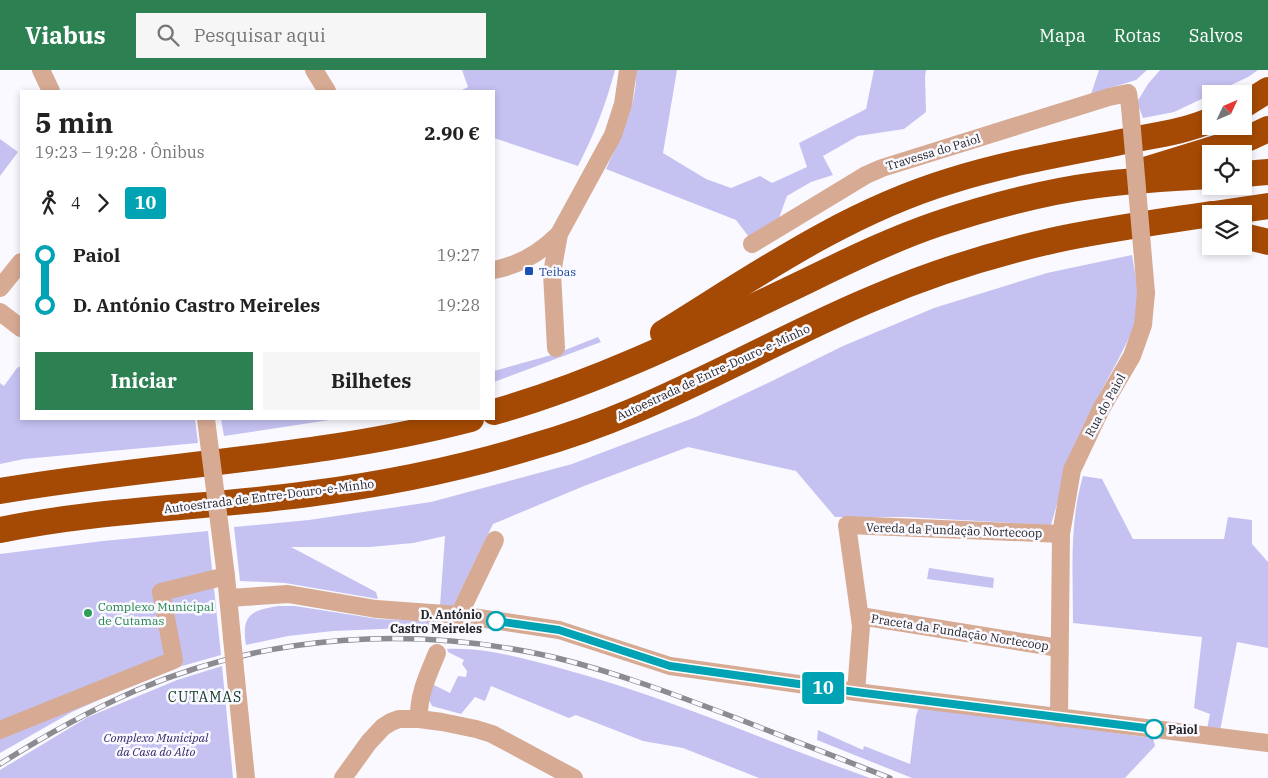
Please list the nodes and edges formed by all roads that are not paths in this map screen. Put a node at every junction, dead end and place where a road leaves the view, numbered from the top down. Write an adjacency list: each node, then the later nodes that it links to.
1 (41, 70): 4 (street)
2 (314, 70): 5 (street)
3 (628, 70): 20 (street)
4 (51, 90)
5 (326, 90)
6 (1268, 90): 8 (highway)
7 (1129, 100): 23 (street, Travessa do Paiol); 36 (street, Rua do Paiol, bridge)
8 (1252, 100)
9 (1202, 123): 30 (highway)
10 (1268, 129): 14 (highway)
11 (1268, 172): 12 (highway)
12 (1252, 173)
13 (1202, 177): 14 (highway)
14 (1096, 185): 30 (highway)
15 (1268, 206): 16 (highway, Autoestrada de Entre-Douro-e-Minho)
16 (1252, 208)
17 (1202, 216): 18 (highway, Autoestrada de Entre-Douro-e-Minho)
18 (1159, 222): 19 (highway); 35 (highway, Autoestrada de Entre-Douro-e-Minho)
19 (1202, 228)
20 (559, 234): 25 (street); 29 (street)
21 (1252, 238): 22 (highway)
22 (1268, 242)
23 (752, 244)
24 (20, 263): 26 (street)
25 (495, 270)
26 (0, 288)
27 (0, 312): 28 (street)
28 (20, 327)
29 (556, 348)
30 (590, 378): 31 (highway)
31 (495, 412)
32 (206, 420): 38 (street, bridge)
33 (467, 420): 34 (highway)
34 (0, 491)
35 (0, 530)
36 (1061, 534): 41 (street, Vereda da Fundação Nortecoop); 42 (street, Rua do Paiol)
37 (495, 540): 40 (street)
38 (226, 576): 39 (street); 47 (street)
39 (229, 598): 40 (street); 49 (street, bridge)
40 (459, 615): 44 (street)
41 (860, 616): 42 (street, Praceta da Fundação Nortecoop); 44 (street)
42 (1060, 648): 45 (street, Rua do Paiol)
43 (437, 653): 46 (street)
44 (856, 692): 45 (street)
45 (1058, 718): 48 (street)
46 (419, 719): 50 (street); 51 (street)
47 (0, 730)
48 (1268, 743)
49 (246, 778)
50 (342, 778)
51 (574, 778)

